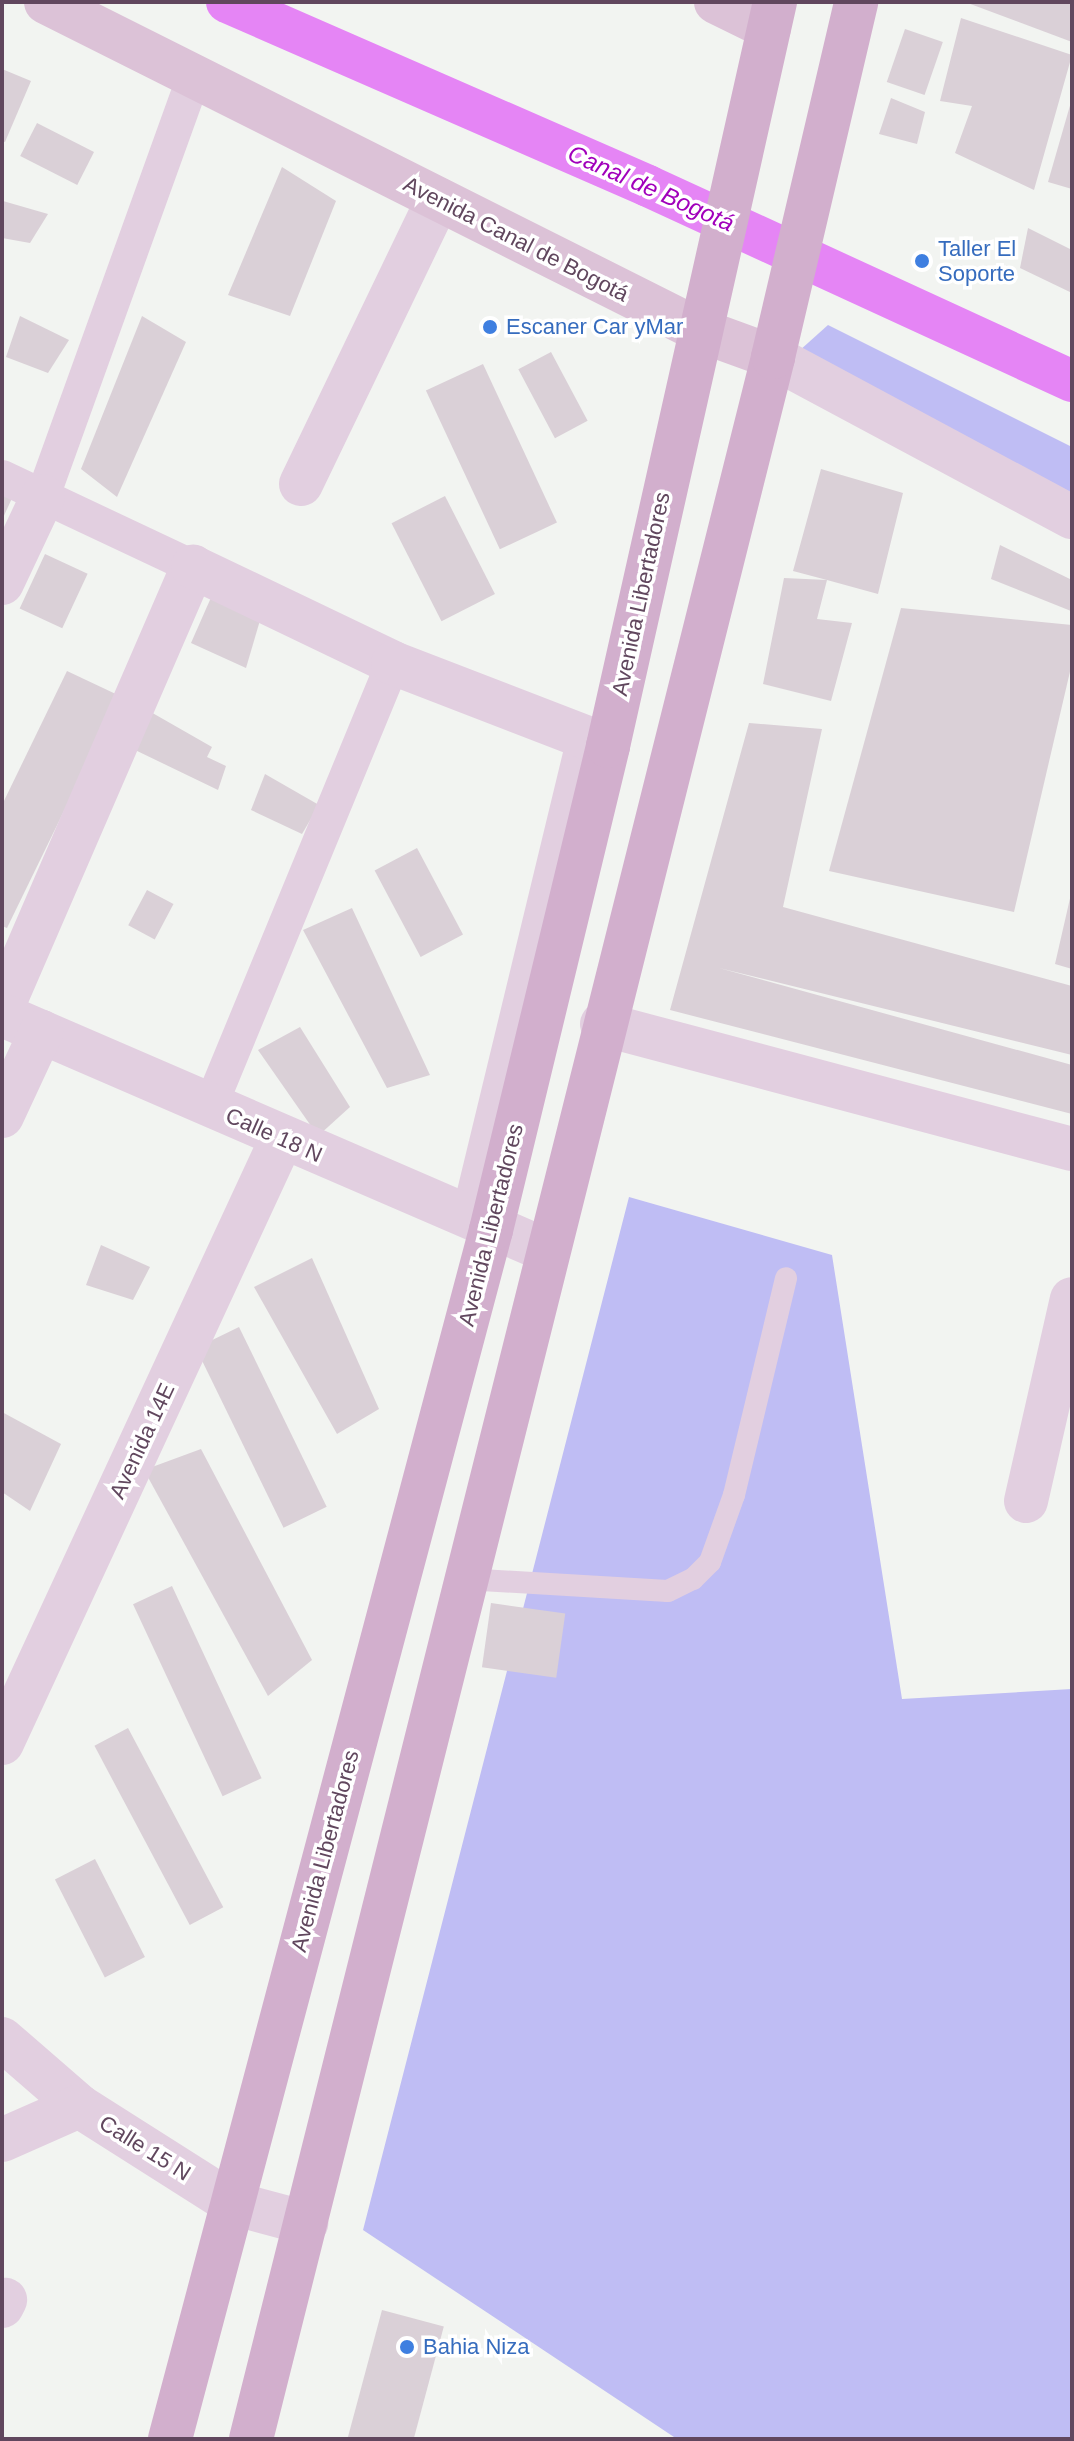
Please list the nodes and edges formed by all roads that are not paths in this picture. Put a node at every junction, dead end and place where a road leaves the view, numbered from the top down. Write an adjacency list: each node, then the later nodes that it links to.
1 (46, 2): 5 (main road, Avenida Canal de Bogotá)
2 (716, 2): 4 (main road)
3 (856, 2): 8 (main road)
4 (769, 27): 7 (main road, Avenida Libertadores)
5 (194, 76): 6 (main road, Avenida Canal de Bogotá); 11 (street)
6 (438, 199): 7 (main road, Avenida Canal de Bogotá); 10 (street)
7 (705, 312): 8 (main road, Avenida Canal de Bogotá); 16 (main road, Avenida Libertadores)
8 (776, 344): 12 (street, Avenida Canal de Bogotá); 19 (main road)
9 (2, 477): 11 (street)
10 (301, 484)
11 (43, 496): 13 (street); 14 (street)
12 (1072, 517)
13 (193, 567): 15 (street); 17 (street)
14 (2, 583)
15 (393, 663): 16 (street); 20 (street)
16 (596, 741): 20 (street); 24 (main road, Avenida Libertadores)
17 (2, 1007): 20 (street)
18 (21, 1024): 20 (street, Calle 18 N); 21 (street)
19 (602, 1024): 23 (street); 25 (main road)
20 (211, 1104): 22 (street, Calle 18 N)
21 (2, 1116)
22 (282, 1138): 24 (street, Calle 18 N); 30 (street, Avenida 14E)
23 (1072, 1149)
24 (491, 1230): 25 (street, Calle 18 N); 34 (main road, Avenida Libertadores)
25 (548, 1251): 29 (main road)
26 (786, 1278): 29 (lane)
27 (1072, 1299): 28 (street)
28 (1026, 1501)
29 (465, 1579): 35 (main road)
30 (2, 1743)
31 (2, 2039): 32 (street, Calle 15 N)
32 (79, 2106): 33 (street); 34 (street, Calle 15 N)
33 (2, 2140)
34 (232, 2203): 35 (street, Calle 15 N); 36 (main road, Avenida Libertadores)
35 (306, 2223): 37 (main road)
36 (170, 2439)
37 (251, 2439)

